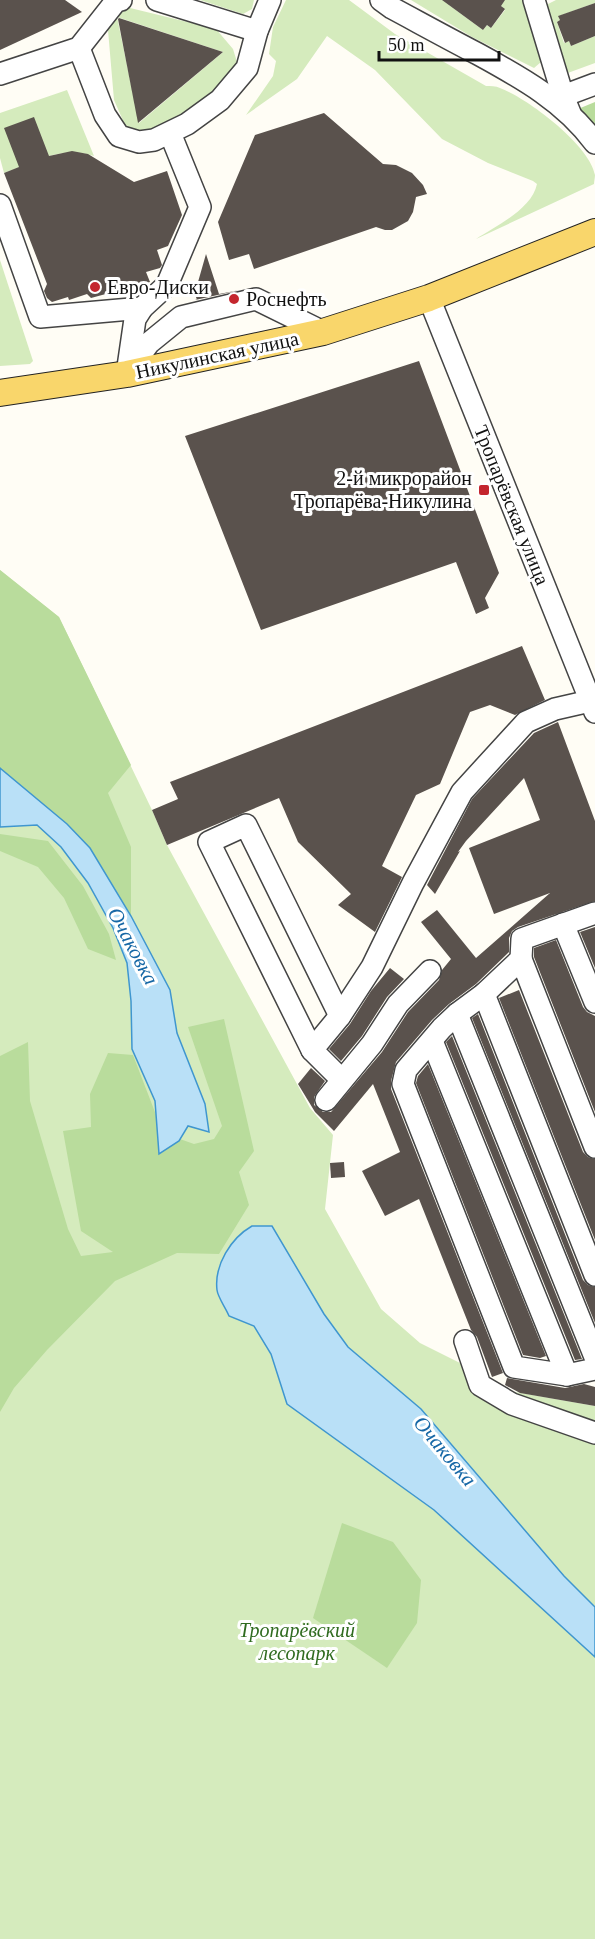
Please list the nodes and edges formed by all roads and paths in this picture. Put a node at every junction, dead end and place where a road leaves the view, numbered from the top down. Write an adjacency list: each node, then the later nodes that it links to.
1 (115, 0): 2 (street); 8 (street)
2 (121, 0)
3 (158, 0): 7 (street)
4 (270, 0): 7 (street)
5 (381, 0): 11 (street)
6 (536, 0): 11 (street)
7 (257, 31): 12 (street)
8 (79, 48): 9 (street); 12 (street)
9 (0, 74)
10 (595, 84): 11 (street)
11 (566, 105): 13 (street)
12 (170, 133): 17 (street)
13 (595, 143)
14 (0, 205): 17 (street)
15 (595, 232): 16 (main road, Никулинская улица)
16 (429, 298): 18 (main road, Никулинская улица); 21 (street, Тропарёвская улица)
17 (142, 308): 19 (street)
18 (323, 332): 19 (main road, Никулинская улица); 19 (street)
19 (127, 374): 20 (main road, Никулинская улица)
20 (0, 393)
21 (588, 674): 22 (street, Тропарёвская улица)
22 (593, 707): 30 (street)
23 (595, 913): 24 (street)
24 (564, 924): 25 (street); 27 (street)
25 (521, 959): 28 (street); 35 (street)
26 (430, 971): 33 (street)
27 (593, 993)
28 (484, 994): 29 (street); 36 (street)
29 (457, 1014): 31 (street); 38 (street)
30 (339, 1016): 32 (street); 32 (street)
31 (432, 1041): 40 (street); 40 (street)
32 (312, 1050): 33 (street)
33 (341, 1079): 34 (street)
34 (326, 1100)
35 (595, 1147)
36 (595, 1275)
37 (465, 1341): 41 (street)
38 (595, 1358)
39 (595, 1369): 40 (street)
40 (567, 1375)
41 (595, 1433)

